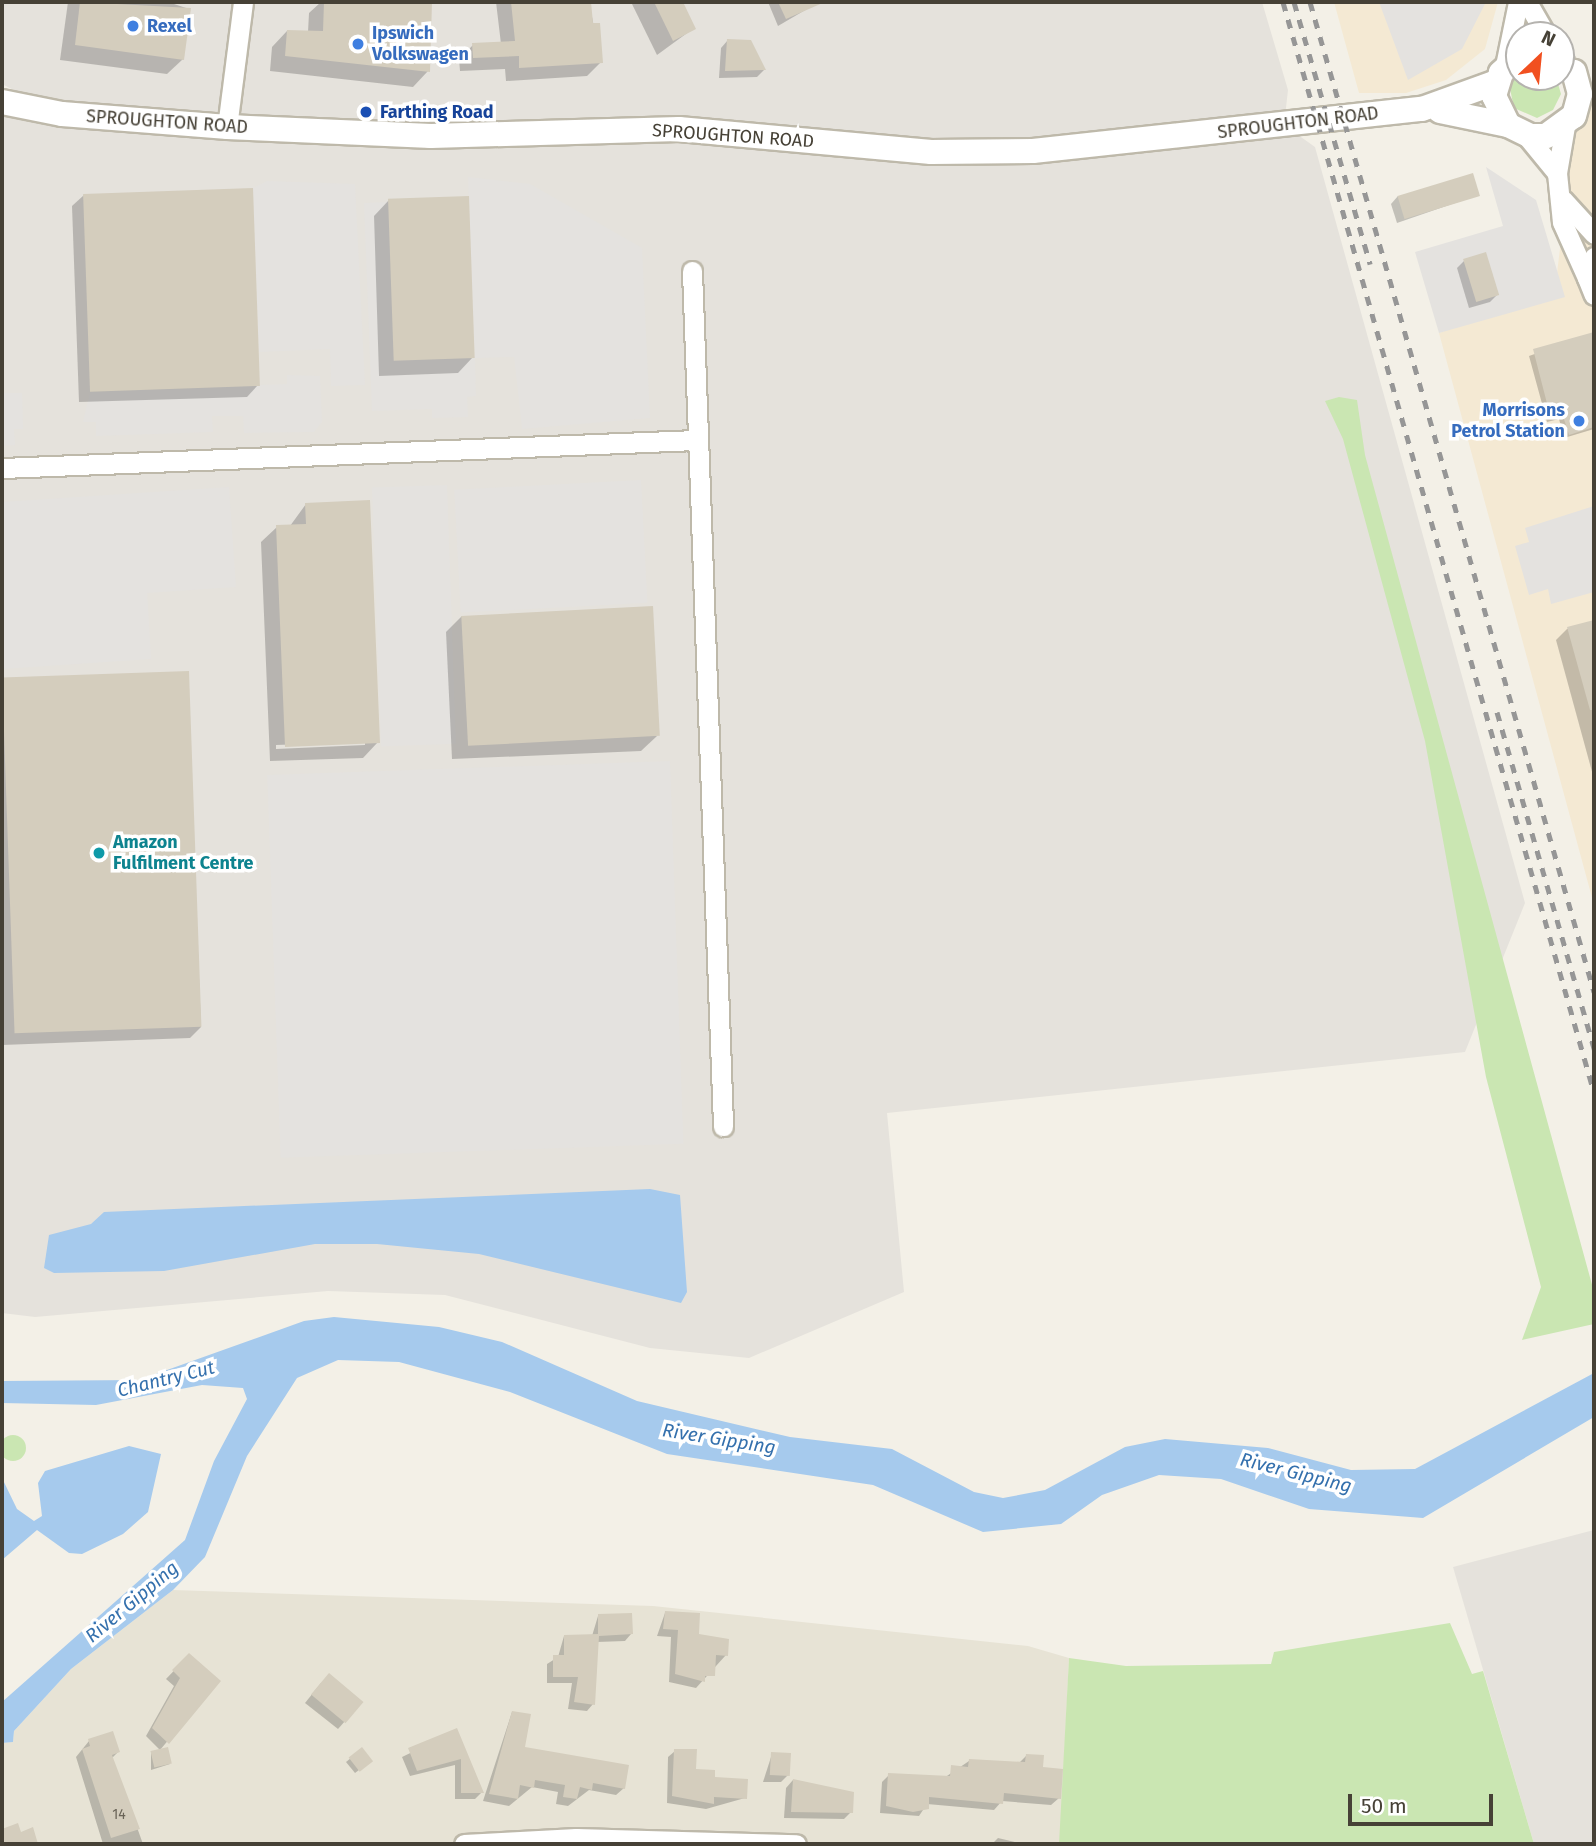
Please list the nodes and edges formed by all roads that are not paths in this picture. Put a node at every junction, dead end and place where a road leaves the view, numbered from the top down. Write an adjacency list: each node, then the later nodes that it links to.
1 (243, 2): 12 (street)
2 (1518, 2): 4 (street)
3 (1527, 2): 5 (street)
4 (1515, 21)
5 (1538, 21)
6 (1505, 69): 10 (street, SPROUGHTON ROAD)
7 (1505, 72): 13 (street)
8 (1575, 79): 11 (street)
9 (2, 102): 12 (street, SPROUGHTON ROAD)
10 (1422, 109): 12 (street, SPROUGHTON ROAD); 13 (street, SPROUGHTON ROAD)
11 (1578, 116): 13 (street, SPROUGHTON ROAD); 14 (street)
12 (227, 127)
13 (1517, 129): 14 (street)
14 (1557, 173): 15 (street)
15 (1563, 200): 16 (street); 19 (street)
16 (1594, 233)
17 (1594, 257): 19 (street)
18 (692, 271): 20 (street)
19 (1591, 287)
20 (696, 440): 21 (street); 22 (street)
21 (2, 468)
22 (723, 1126)
23 (464, 1844): 24 (street)
24 (796, 1844)

